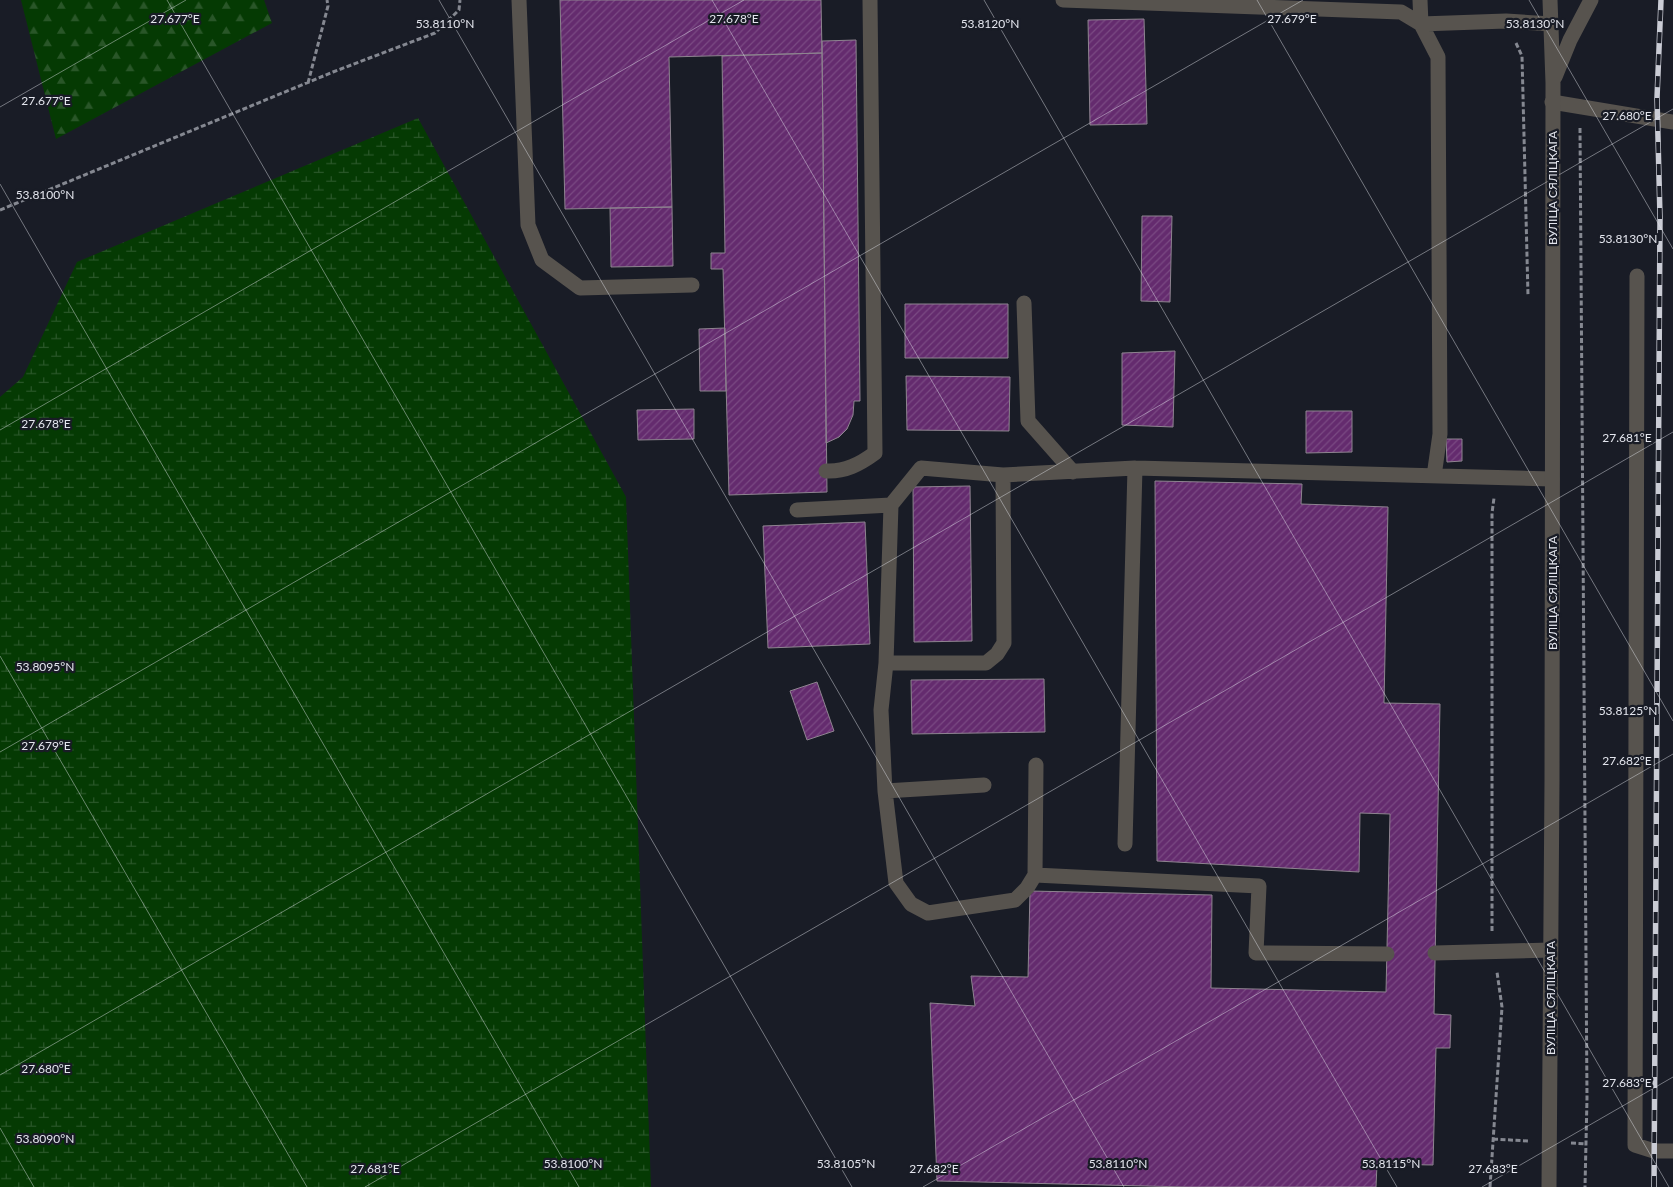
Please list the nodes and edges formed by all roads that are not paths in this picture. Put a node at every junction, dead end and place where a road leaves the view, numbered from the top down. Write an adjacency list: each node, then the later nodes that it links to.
1 (519, 0): 13 (street)
2 (870, 0): 16 (street)
3 (1063, 0): 7 (street)
4 (1420, 0): 7 (street)
5 (1550, 0): 8 (street, ВУЛІЦА СЯЛІЦКАГА)
6 (1591, 0): 9 (street)
7 (1421, 24): 8 (street); 19 (street)
8 (1551, 24): 9 (street, ВУЛІЦА СЯЛІЦКАГА)
9 (1553, 83): 10 (street, ВУЛІЦА СЯЛІЦКАГА)
10 (1552, 102): 11 (street); 20 (street, ВУЛІЦА СЯЛІЦКАГА)
11 (1673, 122)
12 (1637, 276): 32 (street)
13 (692, 285)
14 (1024, 303): 17 (street)
15 (1136, 468): 17 (street); 19 (street); 27 (street)
16 (826, 471)
17 (1073, 472): 18 (street)
18 (1003, 475): 21 (street); 23 (street)
19 (1434, 476): 20 (street)
20 (1552, 479): 29 (street, ВУЛІЦА СЯЛІЦКАГА)
21 (891, 505): 22 (street); 23 (street)
22 (797, 510)
23 (886, 664): 26 (street)
24 (1036, 765): 28 (street)
25 (984, 785): 26 (street)
26 (885, 791): 28 (street)
27 (1125, 844)
28 (1035, 875): 31 (street)
29 (1550, 950): 30 (street); 33 (street, ВУЛІЦА СЯЛІЦКАГА)
30 (1435, 953)
31 (1387, 954)
32 (1673, 1151)
33 (1549, 1187)

